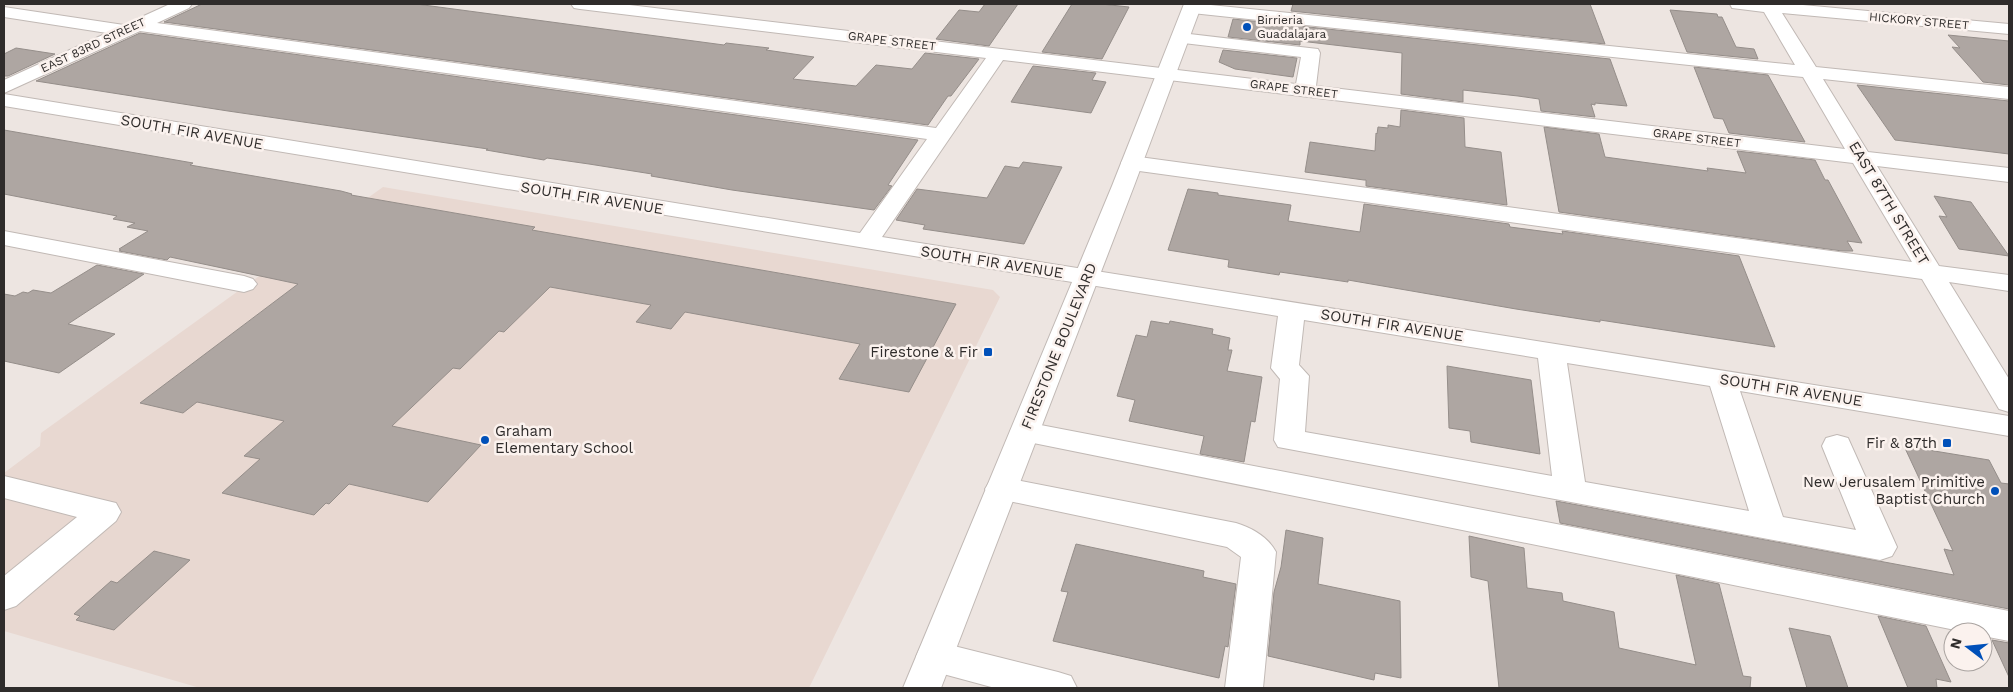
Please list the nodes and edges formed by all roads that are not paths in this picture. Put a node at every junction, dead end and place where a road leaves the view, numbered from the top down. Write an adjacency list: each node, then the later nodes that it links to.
1 (183, 4): 8 (street, EAST 83RD STREET)
2 (580, 4): 12 (street, GRAPE STREET)
3 (1738, 4): 4 (street, HICKORY STREET)
4 (1769, 5): 9 (street, HICKORY STREET); 13 (street, EAST 87TH STREET)
5 (1193, 6): 7 (street); 10 (street, FIRESTONE BOULEVARD)
6 (4, 12): 8 (street)
7 (1242, 13): 11 (street); 13 (street)
8 (131, 28): 15 (street, EAST 83RD STREET); 19 (street)
9 (2009, 29)
10 (1181, 38): 11 (street); 14 (street, FIRESTONE BOULEVARD)
11 (1311, 53): 16 (street)
12 (998, 54): 14 (street, GRAPE STREET); 19 (street)
13 (1809, 72): 17 (street); 20 (street, EAST 87TH STREET)
14 (1167, 74): 16 (street, GRAPE STREET); 21 (street, FIRESTONE BOULEVARD)
15 (4, 87)
16 (1305, 91): 20 (street, GRAPE STREET)
17 (2009, 93)
18 (4, 100): 24 (street, SOUTH FIR AVENUE)
19 (942, 135): 24 (street)
20 (1861, 157): 22 (street, GRAPE STREET); 25 (street, EAST 87TH STREET)
21 (1132, 163): 25 (street); 26 (street, FIRESTONE BOULEVARD)
22 (2009, 176)
23 (4, 238): 28 (street)
24 (867, 241): 26 (street, SOUTH FIR AVENUE)
25 (1931, 273): 27 (street); 32 (street, EAST 87TH STREET)
26 (1087, 277): 29 (street, SOUTH FIR AVENUE); 34 (street, FIRESTONE BOULEVARD)
27 (2009, 283)
28 (244, 284)
29 (1292, 310): 30 (street, SOUTH FIR AVENUE); 38 (street)
30 (1551, 351): 31 (street, SOUTH FIR AVENUE); 38 (street)
31 (1722, 379): 33 (street, SOUTH FIR AVENUE); 39 (street)
32 (2009, 402)
33 (2009, 426)
34 (1025, 432): 37 (street, FIRESTONE BOULEVARD); 41 (street)
35 (1837, 446): 39 (street)
36 (4, 488): 40 (street)
37 (1001, 489): 42 (street, FIRESTONE BOULEVARD); 44 (street)
38 (1570, 491): 39 (street)
39 (1770, 527)
40 (4, 596)
41 (2009, 626)
42 (928, 673): 43 (street)
43 (1058, 688)
44 (1244, 688)

